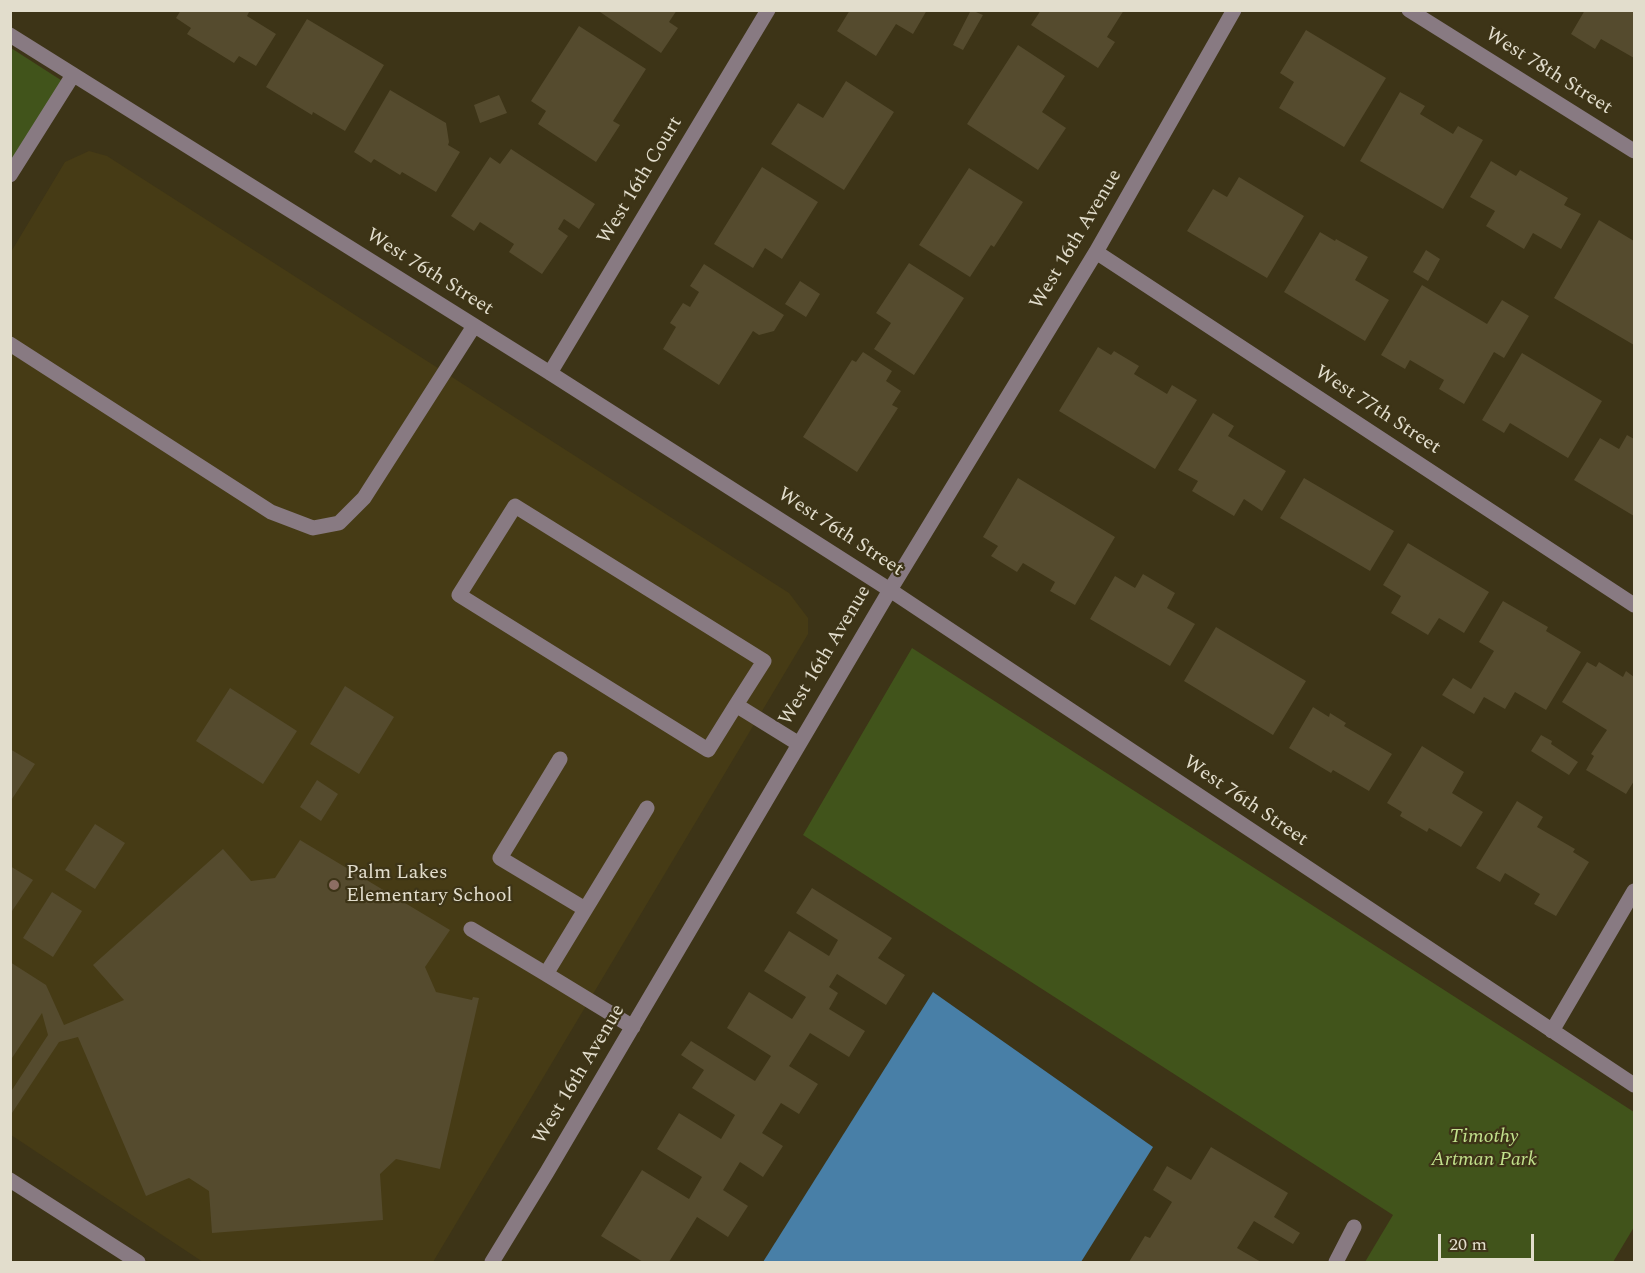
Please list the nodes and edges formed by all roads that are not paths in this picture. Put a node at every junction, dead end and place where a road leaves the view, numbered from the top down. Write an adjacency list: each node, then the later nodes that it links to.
1 (768, 10): 11 (street, West 16th Court)
2 (1234, 10): 8 (street, West 16th Avenue)
3 (1409, 10): 6 (street, West 78th Street)
4 (10, 35): 5 (street, West 76th Street)
5 (73, 75): 7 (street); 9 (street, West 76th Street)
6 (1635, 151)
7 (10, 176)
8 (1096, 252): 12 (street, West 16th Avenue); 13 (street, West 77th Street)
9 (474, 326): 10 (street); 11 (street, West 76th Street)
10 (10, 344)
11 (550, 373): 12 (street, West 76th Street)
12 (890, 590): 15 (street, West 16th Avenue); 23 (street, West 76th Street)
13 (1635, 605)
14 (736, 705): 14 (street); 15 (street)
15 (799, 744): 22 (street, West 16th Avenue)
16 (560, 759): 19 (street)
17 (647, 808): 19 (street)
18 (1635, 891): 23 (street)
19 (585, 909): 21 (street)
20 (471, 929): 21 (street)
21 (546, 974): 22 (street)
22 (633, 1027): 28 (street, West 16th Avenue)
23 (1552, 1031): 24 (street, West 76th Street)
24 (1635, 1085)
25 (10, 1180): 27 (street)
26 (1354, 1227): 29 (street)
27 (138, 1263)
28 (492, 1263)
29 (1335, 1263)

